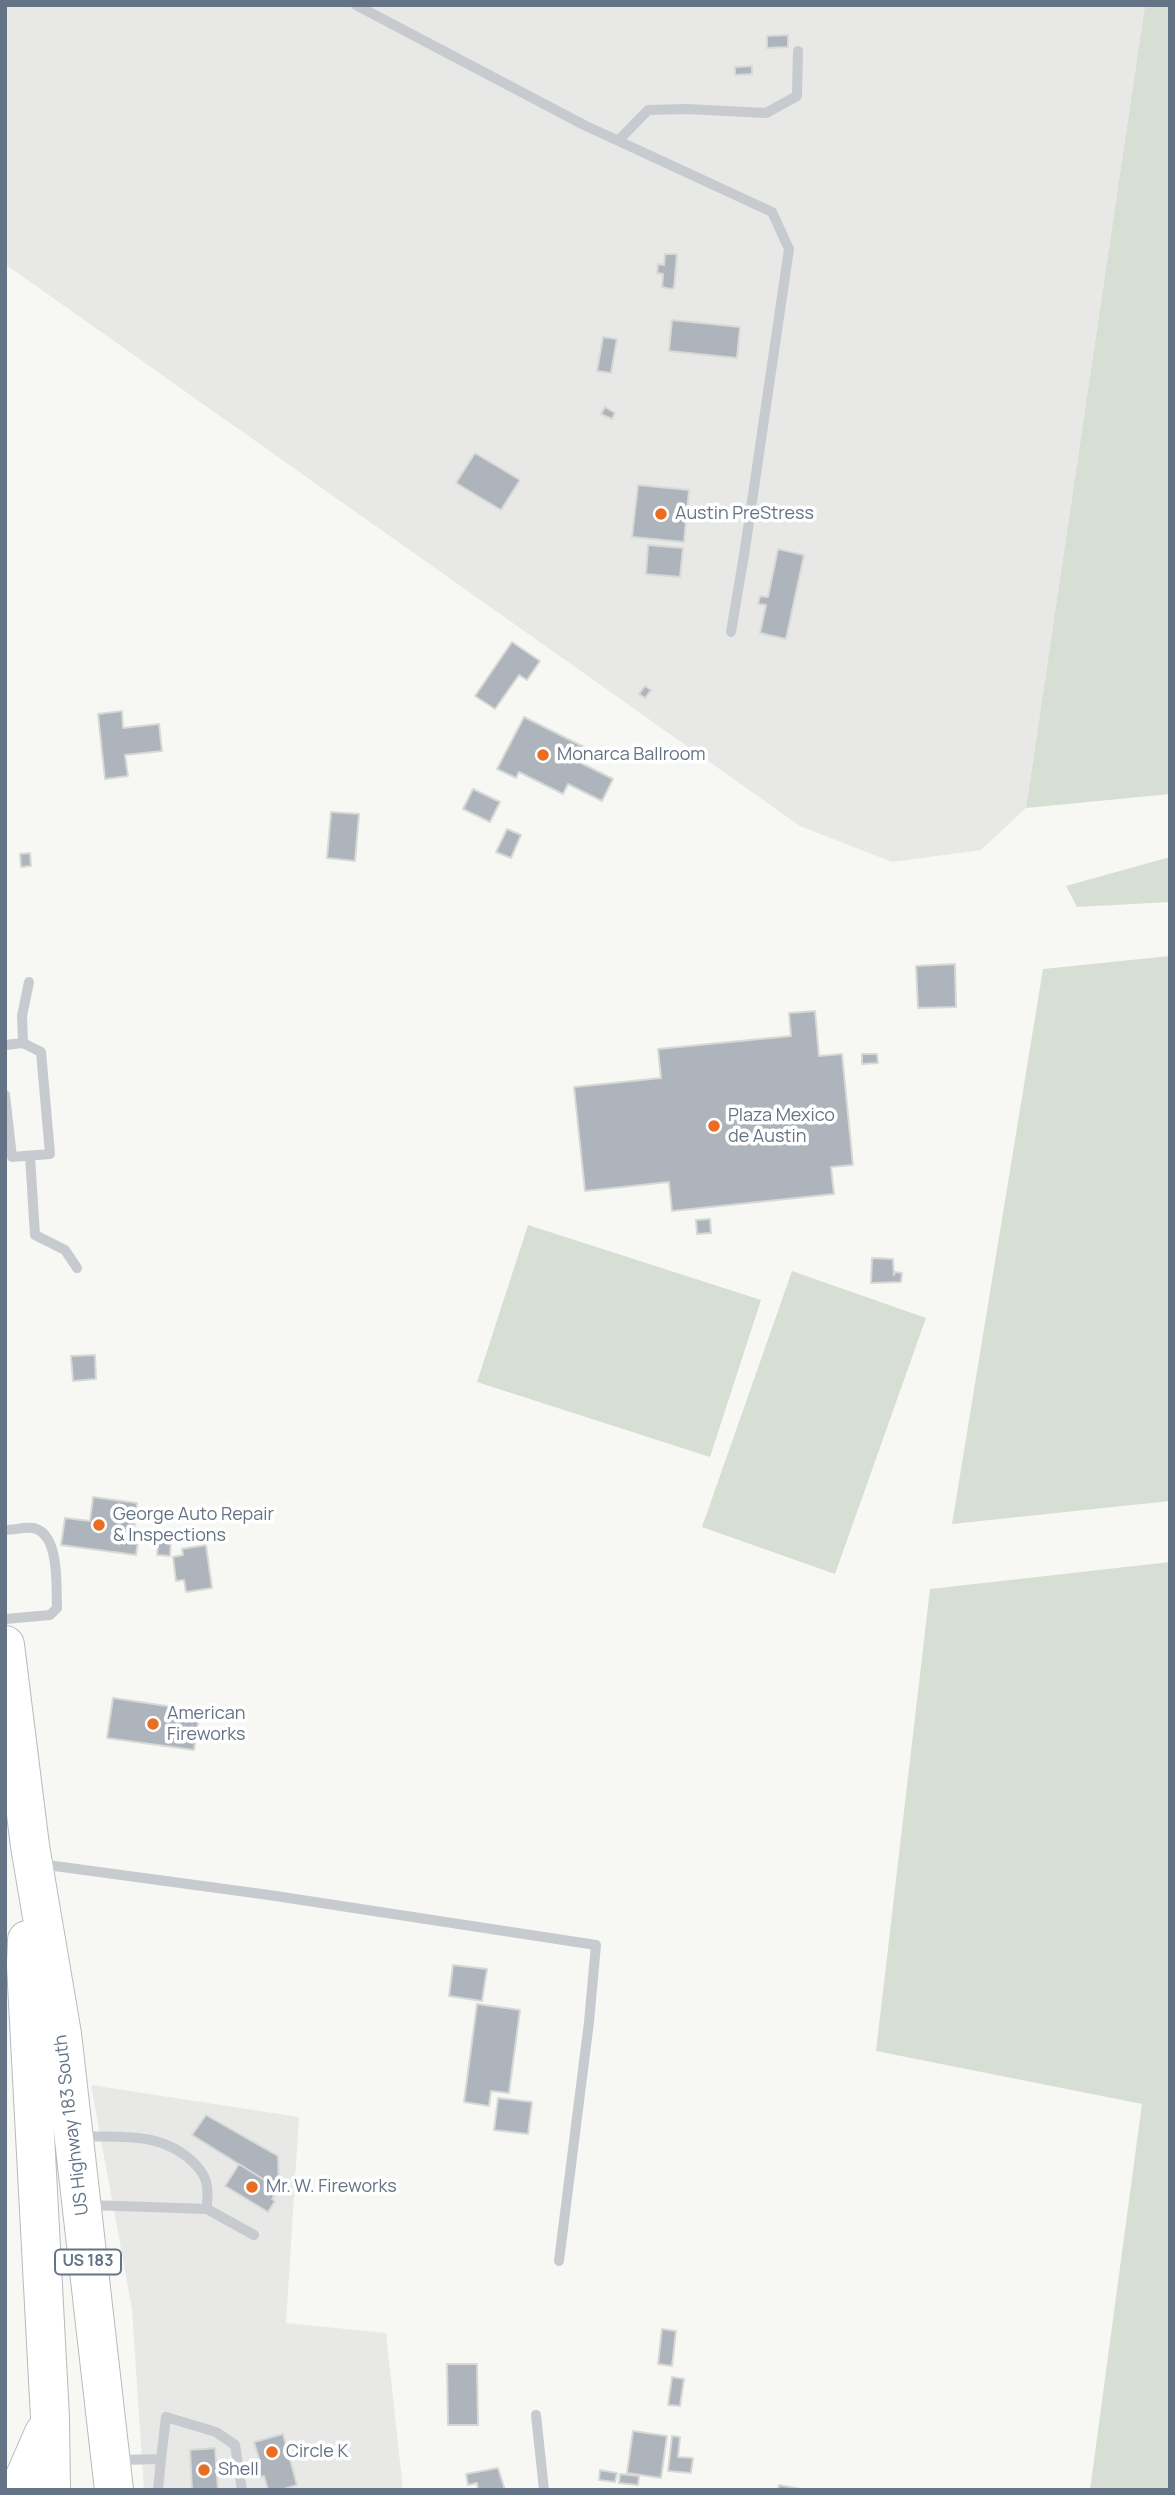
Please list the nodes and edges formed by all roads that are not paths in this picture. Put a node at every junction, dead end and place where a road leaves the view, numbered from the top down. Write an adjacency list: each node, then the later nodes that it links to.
1 (356, 5): 3 (lane)
2 (798, 51): 3 (lane)
3 (618, 141): 4 (lane)
4 (731, 632)
5 (29, 982): 6 (lane)
6 (23, 1043): 7 (lane); 9 (lane)
7 (5, 1045)
8 (5, 1095): 9 (lane)
9 (30, 1156): 10 (lane)
10 (77, 1268)
11 (5, 1530): 12 (lane)
12 (5, 1619)
13 (5, 1645): 14 (highway, US Highway 183 South / US 183)
14 (32, 1854): 15 (highway, US Highway 183 South / US 183); 19 (lane); 21 (highway, US Highway 183 South / US 183)
15 (73, 2136): 16 (highway, US Highway 183 South / US 183); 17 (lane)
16 (81, 2205): 17 (lane); 23 (highway, US Highway 183 South / US 183)
17 (206, 2208): 18 (lane)
18 (254, 2235)
19 (559, 2261)
20 (536, 2415): 28 (lane)
21 (50, 2418): 24 (highway); 25 (highway, US Highway 183 South / US 183)
22 (161, 2459): 23 (lane); 26 (lane); 27 (lane)
23 (112, 2475)
24 (19, 2490)
25 (51, 2490)
26 (158, 2490)
27 (242, 2490)
28 (544, 2490)

